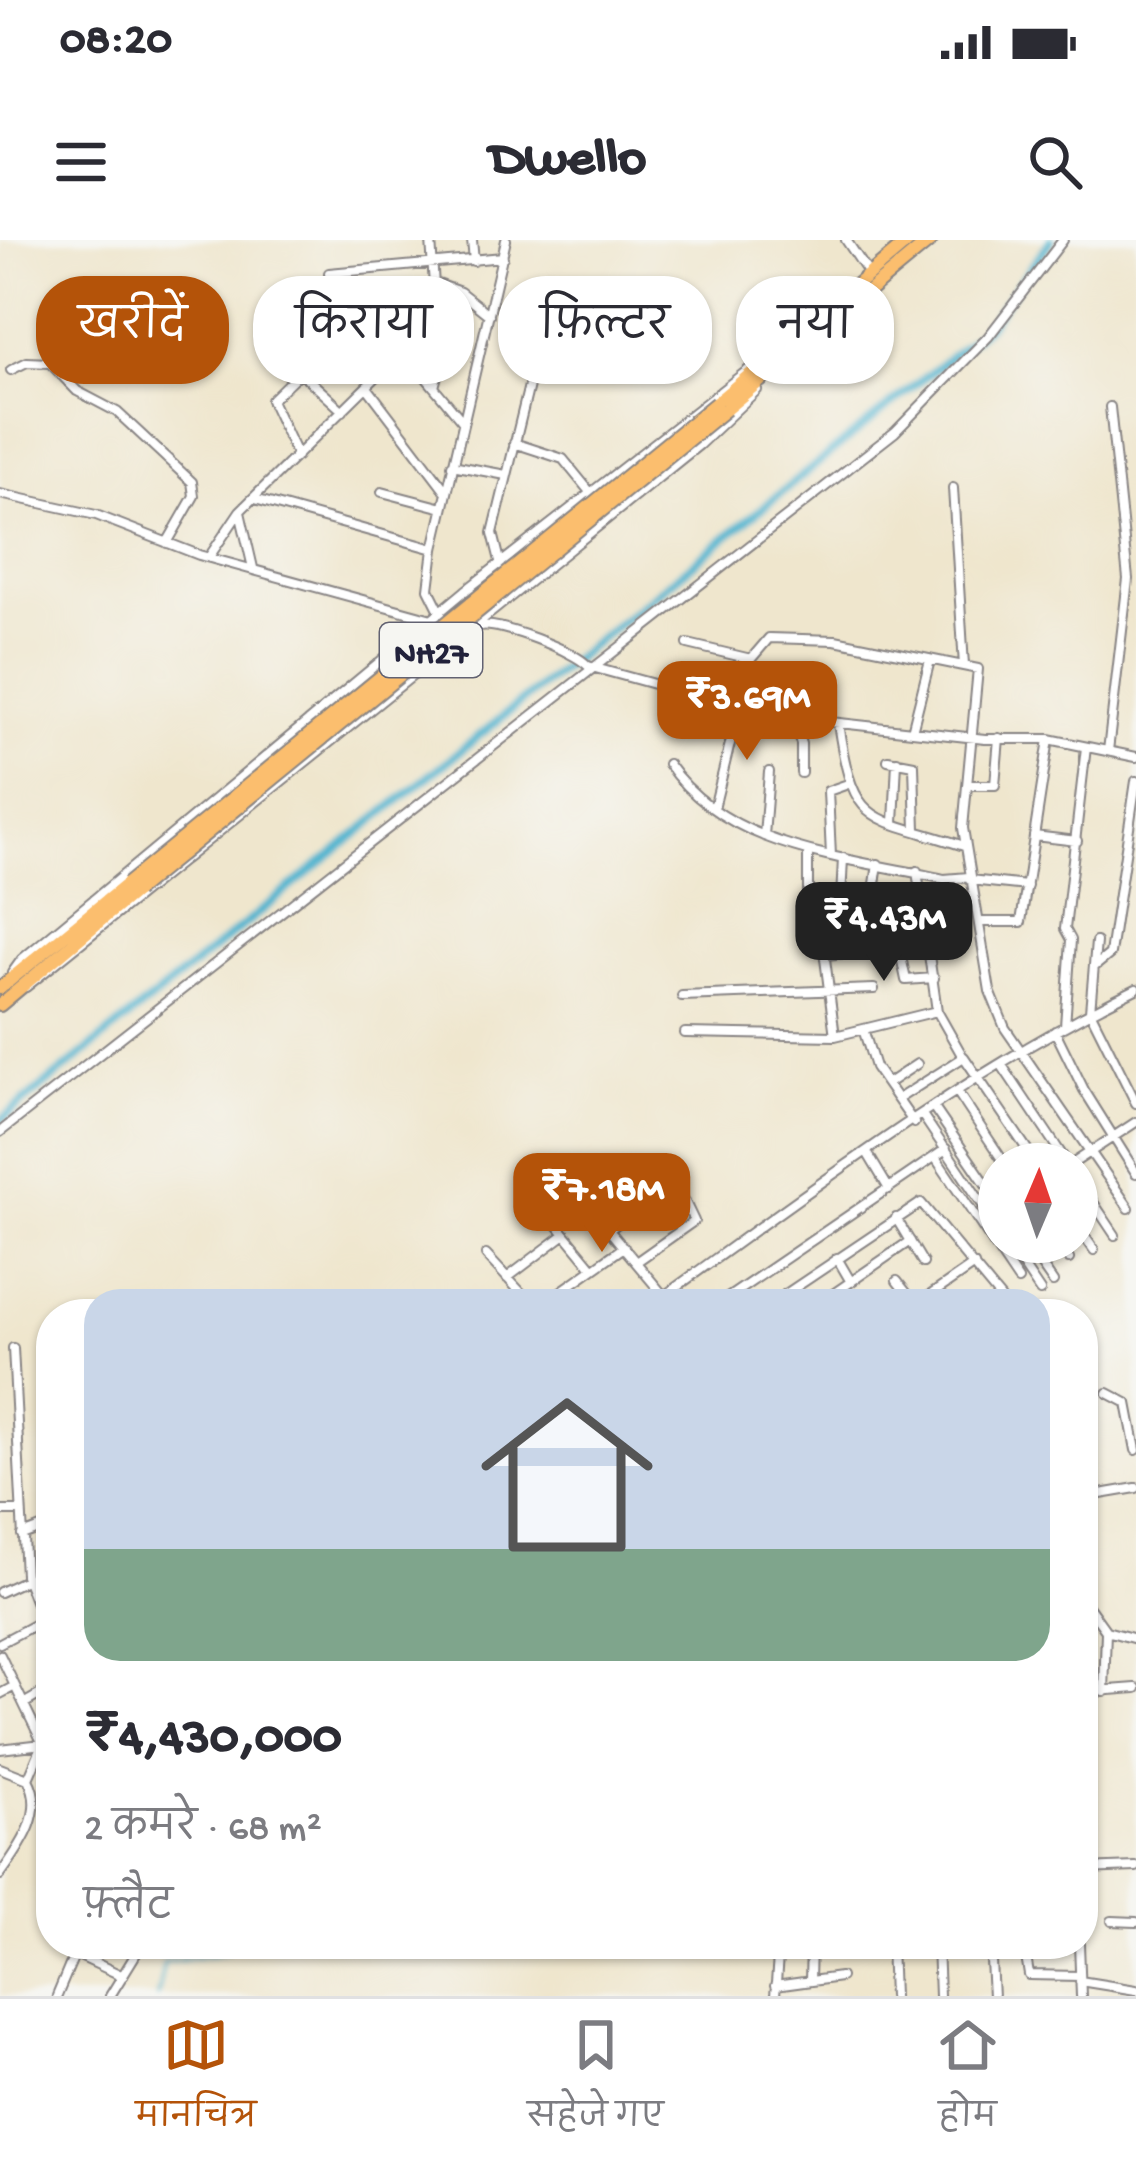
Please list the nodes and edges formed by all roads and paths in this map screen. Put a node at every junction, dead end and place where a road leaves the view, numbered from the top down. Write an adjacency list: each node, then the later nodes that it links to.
1 (431, 240): 10 (street)
2 (472, 240): 9 (street)
3 (506, 240): 8 (street)
4 (846, 240): 12 (street)
5 (910, 240): 12 (highway, NH27)
6 (931, 240): 14 (highway, NH27)
7 (1064, 240): 54 (street)
8 (503, 257): 9 (street); 16 (street)
9 (474, 261): 10 (street)
10 (434, 265): 11 (street); 13 (street)
11 (329, 273)
12 (869, 274)
13 (435, 276)
14 (884, 276)
15 (474, 303): 16 (street)
16 (489, 315): 31 (street)
17 (11, 370): 44 (street)
18 (736, 381): 39 (street)
19 (288, 384): 33 (street)
20 (313, 384): 30 (street)
21 (371, 384): 27 (street)
22 (432, 384): 28 (street)
23 (435, 384): 28 (street)
24 (529, 384): 32 (street)
25 (747, 384): 96 (highway, NH27, bridge)
26 (758, 384): 50 (street)
27 (368, 387): 30 (street); 37 (street)
28 (434, 387): 31 (street)
29 (1110, 407): 64 (street)
30 (343, 411): 33 (street)
31 (463, 422): 34 (street)
32 (514, 443): 35 (street); 39 (street)
33 (297, 456): 41 (street)
34 (452, 465): 35 (street); 37 (street)
35 (506, 475): 47 (street)
36 (953, 488): 55 (street)
37 (447, 491): 42 (street)
38 (382, 492): 42 (street)
39 (591, 492): 47 (street)
40 (0, 494): 44 (street)
41 (254, 498): 43 (street); 45 (street)
42 (443, 508): 45 (street)
43 (240, 511): 46 (street); 48 (street)
44 (167, 543): 46 (street)
45 (434, 549): 49 (street)
46 (209, 557): 48 (street)
47 (501, 565): 49 (street)
48 (254, 568): 49 (street)
49 (438, 615): 50 (street); 96 (street)
50 (477, 626): 54 (street); 96 (street)
51 (688, 644): 52 (street)
52 (751, 659): 53 (street); 56 (street)
53 (930, 660): 55 (street); 59 (street)
54 (592, 666): 56 (street); 122 (street)
55 (964, 666): 60 (street)
56 (738, 709): 57 (street); 72 (street)
57 (793, 718): 58 (street); 68 (street)
58 (838, 723): 59 (street); 70 (street)
59 (913, 731): 60 (street)
60 (970, 737): 61 (street); 71 (street)
61 (999, 738): 62 (street); 71 (street)
62 (1049, 740): 63 (street); 76 (street)
63 (1086, 747): 64 (street); 77 (street)
64 (1108, 751): 65 (street)
65 (1136, 757)
66 (668, 764): 72 (street)
67 (769, 772): 75 (street)
68 (801, 772)
69 (1136, 781): 80 (street)
70 (848, 784): 73 (street); 81 (street)
71 (967, 784): 78 (street)
72 (714, 808): 75 (street)
73 (894, 823): 74 (street); 74 (street)
74 (916, 830): 78 (street)
75 (764, 836): 79 (street)
76 (1034, 836): 77 (street); 86 (street)
77 (1077, 841): 104 (street)
78 (964, 846): 85 (street)
79 (808, 851): 81 (street); 88 (street)
80 (1131, 851): 94 (street)
81 (831, 856): 82 (street)
82 (843, 858): 83 (street); 89 (street)
83 (878, 864): 84 (street); 89 (street)
84 (917, 871): 85 (street); 95 (street)
85 (970, 878): 86 (street); 90 (street)
86 (1027, 886): 90 (street)
87 (893, 919): 95 (street)
88 (820, 920): 89 (street); 93 (street)
89 (840, 920)
90 (980, 922): 109 (street)
91 (1096, 942): 94 (street)
92 (868, 952): 93 (street)
93 (825, 955): 99 (street)
94 (1094, 967): 103 (street)
95 (934, 978): 102 (street)
96 (6, 988): 101 (highway, NH27)
97 (874, 989): 99 (street)
98 (1136, 989): 103 (street)
99 (829, 992): 100 (street); 108 (street)
100 (682, 996)
101 (0, 1005)
102 (937, 1011): 106 (street); 110 (street)
103 (1090, 1011): 104 (street); 117 (street)
104 (1065, 1026): 105 (street)
105 (1055, 1031): 109 (street); 123 (street)
106 (864, 1032): 108 (street); 114 (street)
107 (686, 1033): 108 (street)
108 (835, 1036)
109 (1022, 1051): 112 (street); 127 (street)
110 (962, 1057): 113 (street); 116 (street)
111 (917, 1064): 114 (street)
112 (1001, 1064): 113 (street); 126 (street)
113 (979, 1079): 115 (street); 125 (street)
114 (887, 1084): 116 (street)
115 (958, 1093): 118 (street); 124 (street)
116 (898, 1100): 120 (street)
117 (1136, 1103)
118 (934, 1108): 119 (street); 133 (street)
119 (923, 1116): 120 (street); 129 (street)
120 (914, 1123): 130 (street)
121 (1136, 1123): 123 (street)
122 (0, 1132)
123 (1112, 1136): 128 (street); 134 (street)
124 (991, 1143)
125 (1022, 1143)
126 (1056, 1143)
127 (1085, 1143)
128 (1098, 1146)
129 (946, 1150): 131 (street); 137 (street)
130 (868, 1154): 135 (street); 162 (street)
131 (935, 1157): 135 (street); 156 (street)
132 (1098, 1163): 139 (street)
133 (978, 1172)
134 (1136, 1173)
135 (889, 1189): 166 (street)
136 (658, 1191): 142 (street); 142 (street); 149 (street)
137 (978, 1198)
138 (541, 1205): 143 (street)
139 (1129, 1208)
140 (1098, 1210): 144 (street)
141 (896, 1218): 145 (street); 148 (street); 153 (street)
142 (609, 1230): 146 (street)
143 (565, 1234): 154 (street); 155 (street)
144 (1115, 1235)
145 (910, 1241): 150 (street); 157 (street)
146 (624, 1246): 149 (street); 154 (street)
147 (487, 1255): 155 (street)
148 (837, 1258): 157 (street); 167 (street)
149 (636, 1262): 162 (street)
150 (923, 1263)
151 (1021, 1263): 160 (street)
152 (1039, 1263): 159 (street)
153 (974, 1265): 171 (street); 172 (street)
154 (593, 1268): 164 (street)
155 (507, 1278): 163 (street)
156 (1018, 1280)
157 (851, 1282): 161 (street)
158 (897, 1282): 170 (street)
159 (1052, 1282)
160 (1040, 1291)
161 (836, 1292): 168 (street); 169 (street)
162 (664, 1296): 165 (street)
163 (527, 1299)
164 (555, 1299)
165 (660, 1299)
166 (727, 1299)
167 (779, 1299)
168 (826, 1299)
169 (840, 1299)
170 (911, 1299)
171 (925, 1299)
172 (1000, 1299)
173 (13, 1348): 176 (street)
174 (1108, 1393): 177 (street)
175 (0, 1444): 176 (street)
176 (16, 1448): 181 (street)
177 (1136, 1450)
178 (1136, 1488): 179 (street)
179 (1098, 1494)
180 (0, 1511): 181 (street)
181 (19, 1511): 183 (street)
182 (36, 1530): 183 (street)
183 (22, 1535): 185 (street)
184 (36, 1576): 185 (street)
185 (26, 1581): 186 (street); 187 (street)
186 (0, 1592)
187 (36, 1610)
188 (1098, 1620): 190 (street)
189 (36, 1624): 192 (street)
190 (1106, 1631): 191 (street); 197 (street)
191 (1136, 1639)
192 (0, 1643)
193 (0, 1655): 194 (street)
194 (15, 1686): 198 (street); 200 (street)
195 (1136, 1688): 197 (street)
196 (1098, 1692): 197 (street)
197 (1104, 1692)
198 (0, 1694)
199 (36, 1697): 200 (street)
200 (25, 1703): 201 (street)
201 (36, 1724)
202 (36, 1745): 203 (street)
203 (0, 1749)
204 (36, 1764): 206 (street)
205 (0, 1768): 206 (street)
206 (28, 1779): 209 (street)
207 (1136, 1867): 208 (street)
208 (1098, 1868)
209 (0, 1875)
210 (1112, 1921): 211 (street)
211 (1136, 1922)
212 (77, 1959): 228 (street)
213 (87, 1959): 222 (street)
214 (133, 1959): 222 (street)
215 (778, 1959): 226 (street)
216 (811, 1959): 225 (street)
217 (892, 1959): 230 (street)
218 (938, 1959): 231 (street)
219 (992, 1959): 232 (street)
220 (1026, 1959): 224 (street)
221 (1079, 1959): 224 (street)
222 (123, 1976): 229 (street)
223 (840, 1977): 225 (street)
224 (1080, 1979): 227 (street); 233 (street)
225 (810, 1981): 226 (street)
226 (775, 1991)
227 (1129, 1991)
228 (57, 1996)
229 (110, 1996)
230 (893, 1996)
231 (939, 1996)
232 (993, 1996)
233 (1081, 1996)

